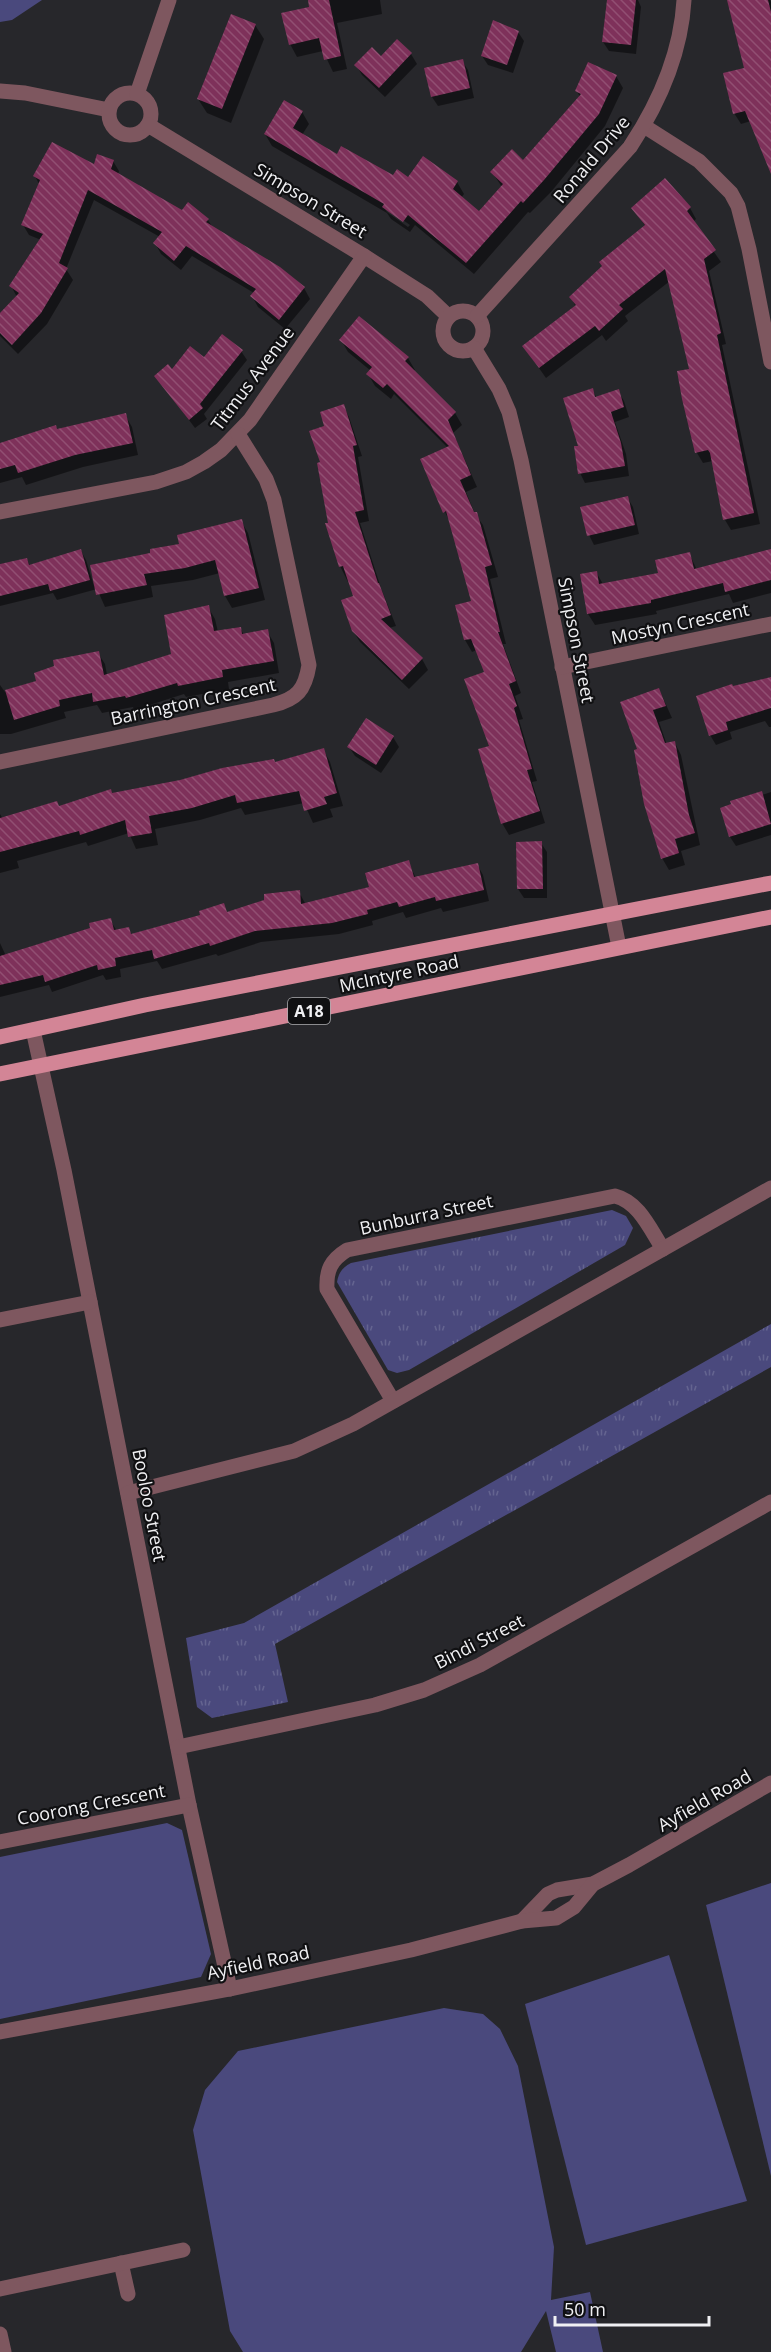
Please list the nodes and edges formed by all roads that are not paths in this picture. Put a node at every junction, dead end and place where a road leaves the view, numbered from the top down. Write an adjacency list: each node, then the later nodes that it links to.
1 (169, 0): 4 (street)
2 (684, 0): 7 (street, Ronald Drive)
3 (0, 91): 5 (street)
4 (137, 94): 5 (street); 6 (street)
5 (109, 110): 6 (street)
6 (148, 125): 8 (street, Simpson Street)
7 (644, 126): 10 (street, Ronald Drive); 12 (street)
8 (364, 256): 9 (street, Simpson Street); 13 (street, Titmus Avenue)
9 (448, 316): 10 (street); 11 (street)
10 (477, 316): 11 (street)
11 (474, 348): 16 (street, Simpson Street)
12 (771, 362)
13 (238, 434): 14 (street, Titmus Avenue); 17 (street, Barrington Crescent)
14 (0, 512)
15 (771, 624): 16 (street, Mostyn Crescent)
16 (562, 668): 19 (street, Simpson Street)
17 (0, 762)
18 (771, 883): 19 (main road, McIntyre Road / A18)
19 (613, 914): 21 (street, Simpson Street); 22 (main road, McIntyre Road / A18)
20 (771, 916): 21 (main road, McIntyre Road / A18)
21 (619, 947): 24 (main road, McIntyre Road / A18)
22 (33, 1030): 23 (main road, McIntyre Road / A18); 24 (street, Booloo Street)
23 (0, 1037)
24 (40, 1066): 25 (main road, McIntyre Road / A18); 28 (street, Booloo Street)
25 (0, 1074)
26 (771, 1188): 27 (street)
27 (663, 1249): 30 (street); 30 (street, Bunburra Street)
28 (90, 1302): 29 (street); 31 (street, Booloo Street)
29 (0, 1320)
30 (393, 1401): 31 (street)
31 (128, 1494): 33 (street, Booloo Street)
32 (771, 1502): 33 (street, Bindi Street)
33 (178, 1747): 35 (street, Booloo Street)
34 (771, 1783): 37 (street, Ayfield Road)
35 (189, 1805): 36 (street, Coorong Crescent); 39 (street, Booloo Street)
36 (0, 1842)
37 (593, 1884): 38 (street, Ayfield Road); 38 (street, Ayfield Road)
38 (522, 1921): 39 (street, Ayfield Road)
39 (230, 1989): 40 (street, Ayfield Road)
40 (0, 2032)
41 (183, 2250): 42 (street)
42 (122, 2263): 43 (street); 44 (street)
43 (0, 2289)
44 (128, 2294)
45 (0, 2334): 46 (street)
46 (4, 2352)

